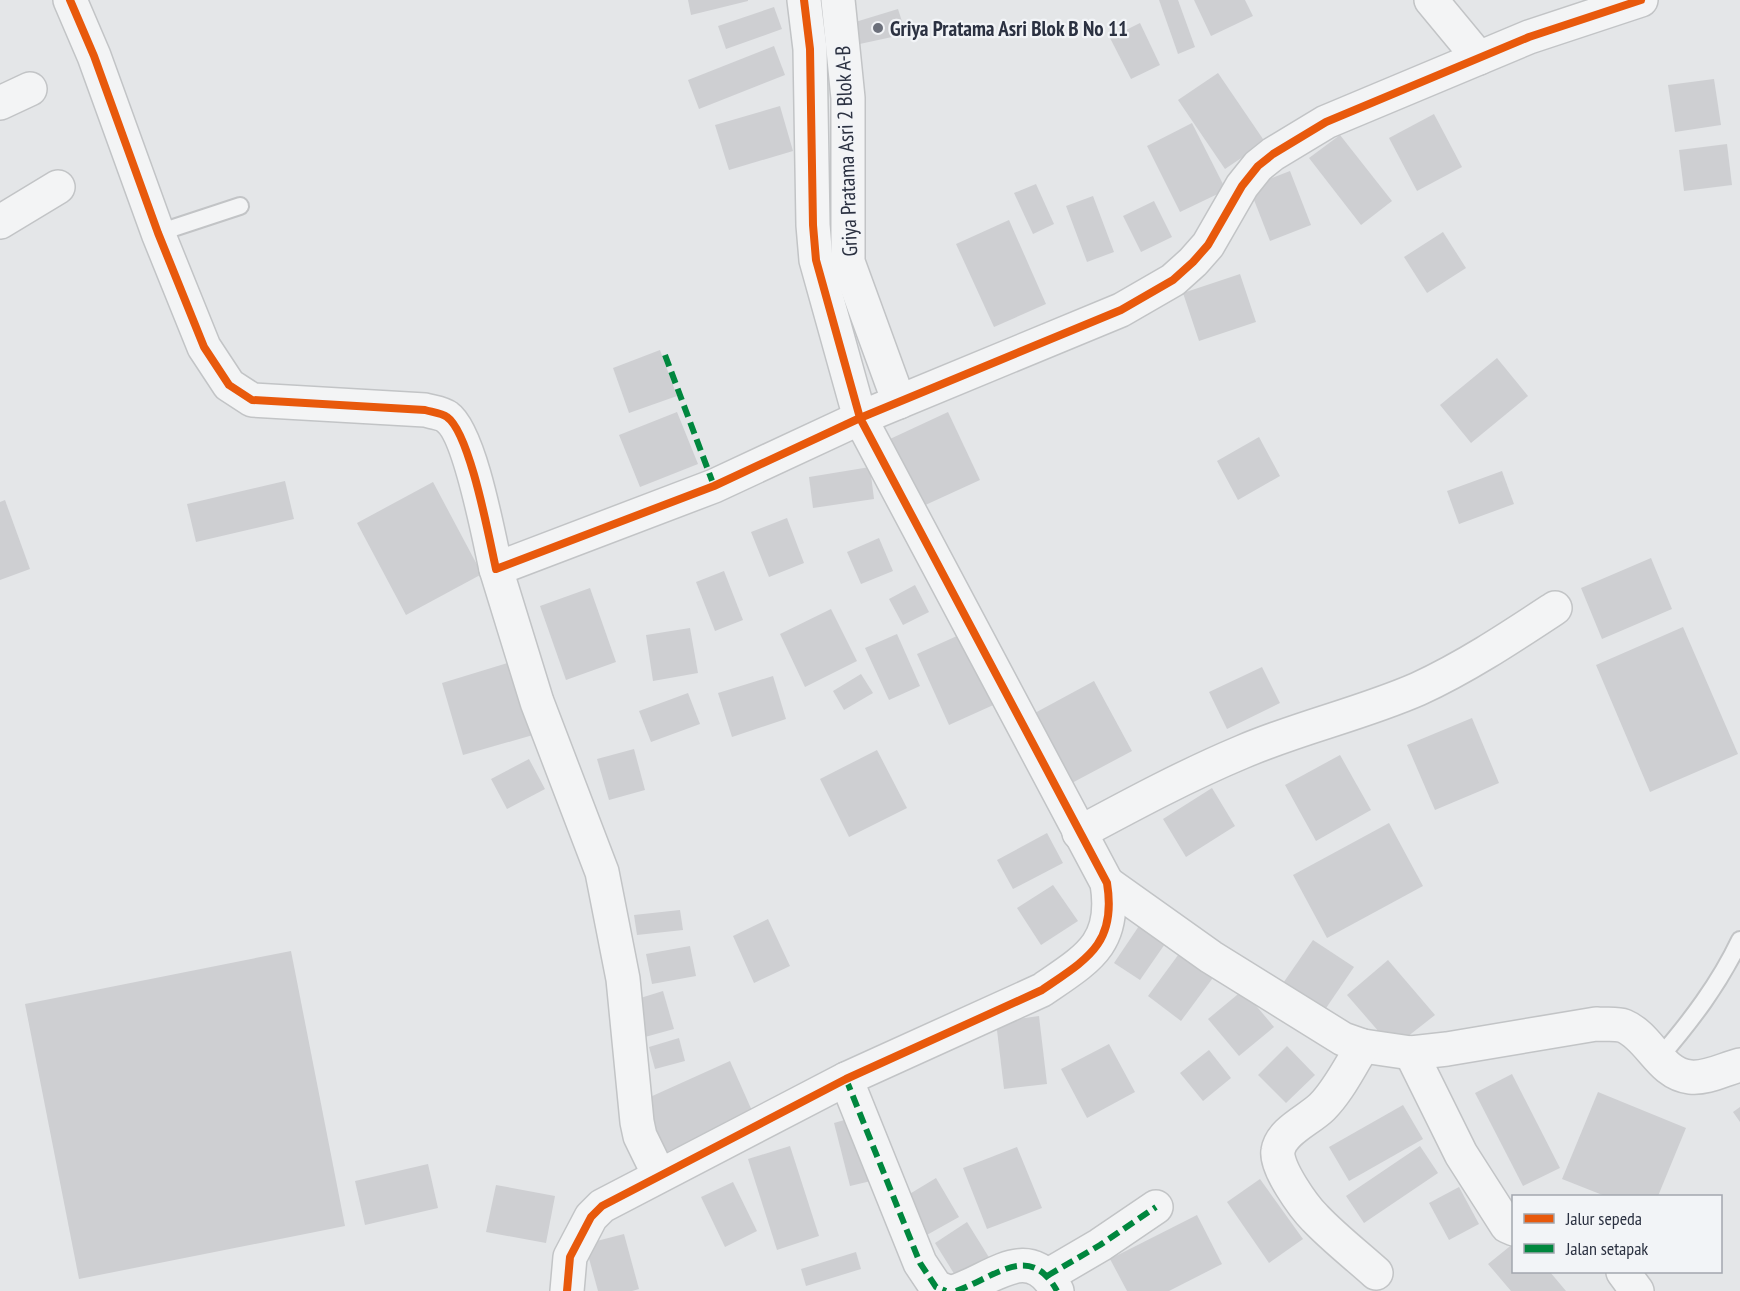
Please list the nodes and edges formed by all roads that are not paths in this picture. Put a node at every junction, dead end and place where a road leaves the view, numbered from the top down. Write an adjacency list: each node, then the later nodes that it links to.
1 (70, 0): 12 (street)
2 (804, 0): 14 (street)
3 (838, 0): 13 (street, Griya Pratama Asri 2 Blok A-B)
4 (1431, 0): 6 (street)
5 (1641, 0): 6 (street)
6 (1479, 58): 13 (street)
7 (30, 88): 8 (street)
8 (0, 103)
9 (58, 187): 11 (street)
10 (240, 206): 12 (lane)
11 (0, 222)
12 (159, 233): 15 (street)
13 (898, 402): 14 (street)
14 (860, 418): 15 (street); 17 (street)
15 (496, 569): 25 (street)
16 (1555, 608): 17 (street)
17 (1080, 833): 18 (street)
18 (1107, 883): 20 (street); 24 (street)
19 (1740, 940): 22 (lane)
20 (1363, 1046): 21 (street); 28 (street)
21 (1411, 1053): 22 (street); 27 (street)
22 (1659, 1058): 23 (street)
23 (1740, 1065)
24 (846, 1079): 25 (street); 32 (street)
25 (659, 1175): 31 (street)
26 (1156, 1207): 30 (street)
27 (1512, 1228)
28 (1376, 1273)
29 (1624, 1273): 34 (street)
30 (1052, 1284): 33 (street)
31 (567, 1291)
32 (946, 1291)
33 (956, 1291)
34 (1637, 1291)

